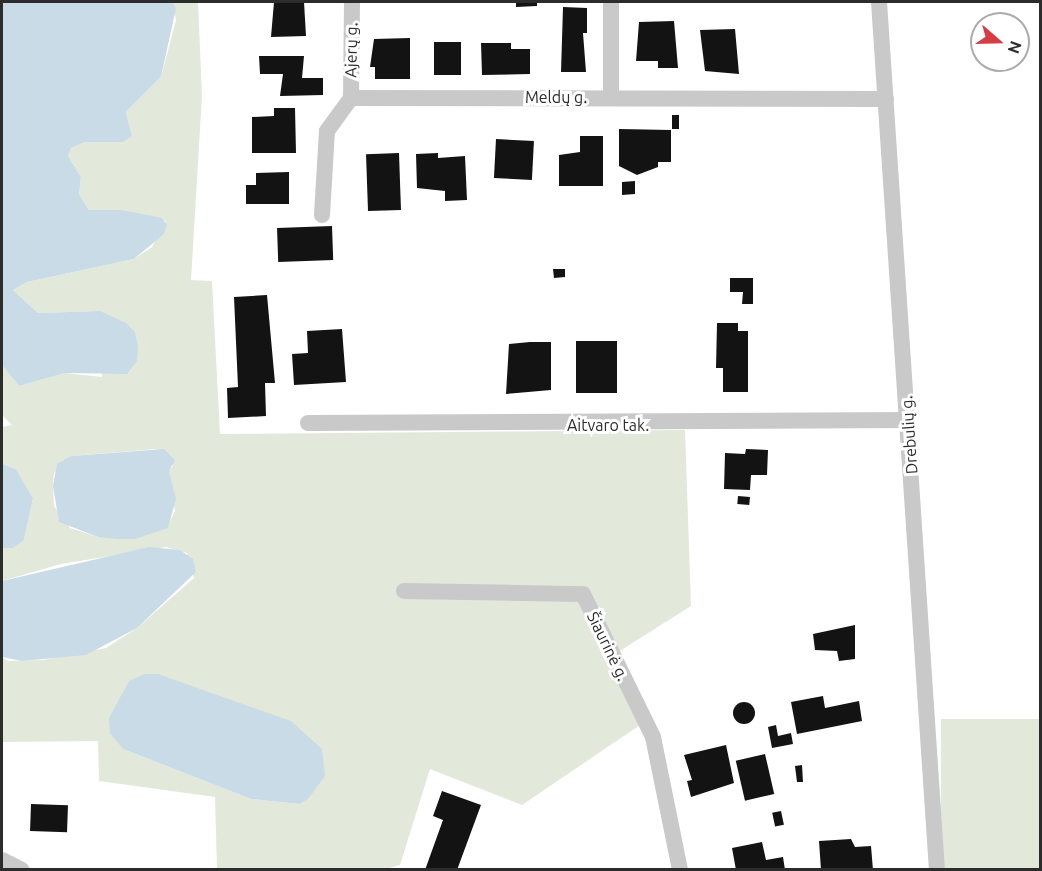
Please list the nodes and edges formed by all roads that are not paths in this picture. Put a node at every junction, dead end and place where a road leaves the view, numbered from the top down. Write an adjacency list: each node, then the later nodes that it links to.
1 (352, 2): 5 (street, Ajerų g.)
2 (611, 2): 4 (street)
3 (879, 2): 6 (street, Drebulių g.)
4 (611, 97): 5 (street, Meldų g.); 6 (street, Meldų g.)
5 (351, 98): 7 (street)
6 (886, 99): 8 (street, Drebulių g.)
7 (322, 215)
8 (908, 420): 9 (street, Aitvaro tak.); 14 (street, Drebulių g.)
9 (308, 423)
10 (404, 591): 13 (street, Šiaurinė g.)
11 (2, 860): 12 (street)
12 (22, 870)
13 (680, 870)
14 (936, 870)

